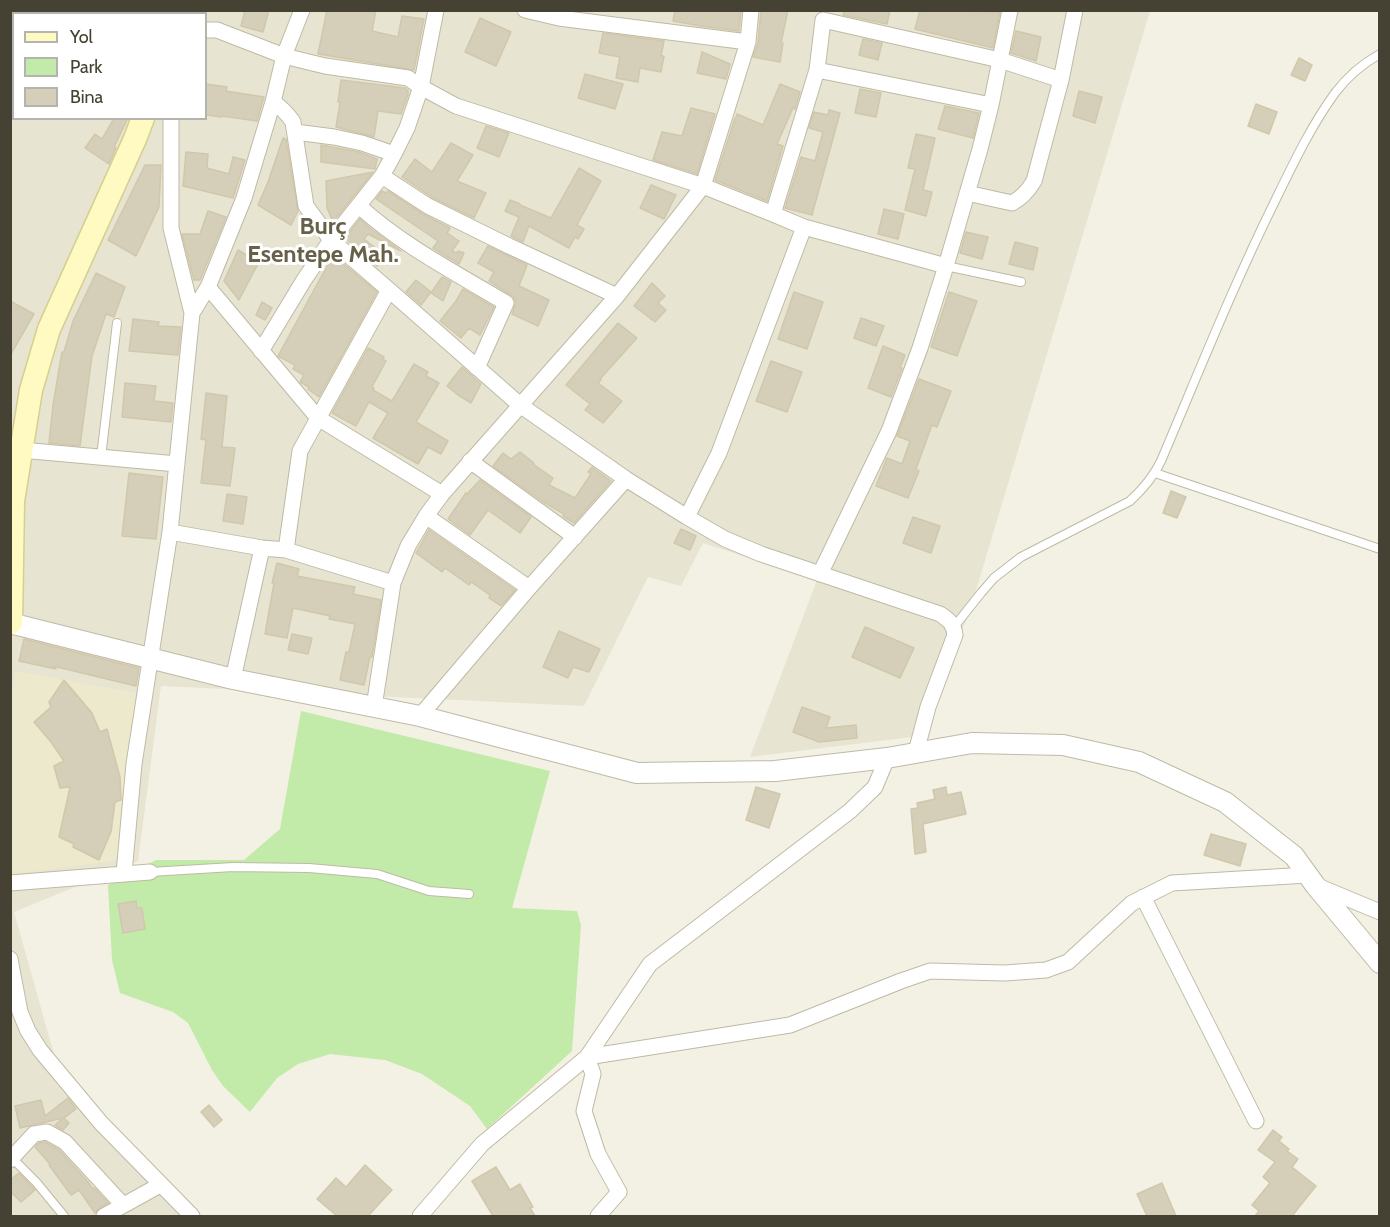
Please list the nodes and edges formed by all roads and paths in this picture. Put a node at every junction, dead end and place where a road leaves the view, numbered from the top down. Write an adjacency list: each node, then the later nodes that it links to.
1 (302, 10): 10 (street)
2 (525, 10): 8 (street)
3 (751, 10): 8 (street)
4 (1010, 10): 11 (street)
5 (1075, 10): 13 (street)
6 (431, 12): 14 (street)
7 (207, 30): 10 (street)
8 (748, 42): 22 (street)
9 (1380, 54): 43 (lane)
10 (284, 56): 14 (street); 15 (street)
11 (1000, 60): 12 (street); 13 (street); 16 (street)
12 (817, 70): 16 (street); 25 (street)
13 (1061, 80): 23 (street)
14 (421, 87): 20 (street); 22 (street)
15 (273, 102): 19 (street); 30 (street)
16 (990, 105): 23 (street)
17 (142, 120): 39 (main road)
18 (171, 120): 33 (street)
19 (295, 132): 20 (street); 27 (street)
20 (394, 154): 21 (street)
21 (382, 176): 24 (street); 32 (street)
22 (703, 186): 25 (street); 32 (street)
23 (967, 194): 28 (street)
24 (359, 206): 27 (street); 36 (street)
25 (773, 214): 26 (street)
26 (804, 227): 28 (street); 48 (street)
27 (331, 240): 31 (street); 35 (street)
28 (946, 266): 29 (lane); 54 (street)
29 (1021, 282)
30 (208, 287): 33 (street); 35 (street)
31 (389, 290): 36 (street); 38 (street)
32 (617, 296): 37 (street)
33 (192, 313): 42 (street)
34 (117, 323): 40 (lane)
35 (261, 351): 38 (street)
36 (477, 368): 37 (street)
37 (520, 405): 41 (street); 44 (street)
38 (318, 418): 46 (street); 53 (street)
39 (21, 450): 40 (street); 45 (main road)
40 (101, 457): 42 (street)
41 (470, 461): 46 (street); 50 (street)
42 (177, 464): 49 (street)
43 (1155, 473): 52 (lane); 58 (lane)
44 (626, 479): 48 (street); 50 (street)
45 (12, 487): 57 (main road)
46 (442, 494): 47 (street)
47 (426, 516): 55 (street); 56 (street)
48 (687, 517): 54 (street)
49 (170, 532): 51 (street); 59 (street)
50 (575, 537): 56 (street)
51 (262, 548): 53 (street); 60 (street)
52 (1380, 549)
53 (286, 550): 55 (street)
54 (820, 574): 58 (street)
55 (393, 583): 61 (street)
56 (530, 588): 62 (street)
57 (11, 624): 59 (street)
58 (954, 627): 63 (street)
59 (150, 657): 60 (street); 66 (street)
60 (234, 679): 61 (street)
61 (374, 707): 62 (street)
62 (420, 716): 64 (street)
63 (916, 752): 64 (street); 67 (street)
64 (887, 758): 74 (street)
65 (150, 872): 66 (street); 69 (lane)
66 (124, 873): 68 (street)
67 (1312, 880): 70 (street); 71 (street); 73 (street)
68 (10, 883)
69 (469, 894)
70 (1143, 897): 74 (street); 75 (street)
71 (1380, 912)
72 (10, 959): 77 (street)
73 (1380, 963)
74 (587, 1057): 82 (street); 83 (street)
75 (1256, 1121)
76 (11, 1159): 78 (street); 79 (lane)
77 (160, 1185): 78 (street); 81 (street)
78 (123, 1205): 80 (street)
79 (64, 1216)
80 (104, 1216)
81 (192, 1216)
82 (420, 1216)
83 (598, 1216)

